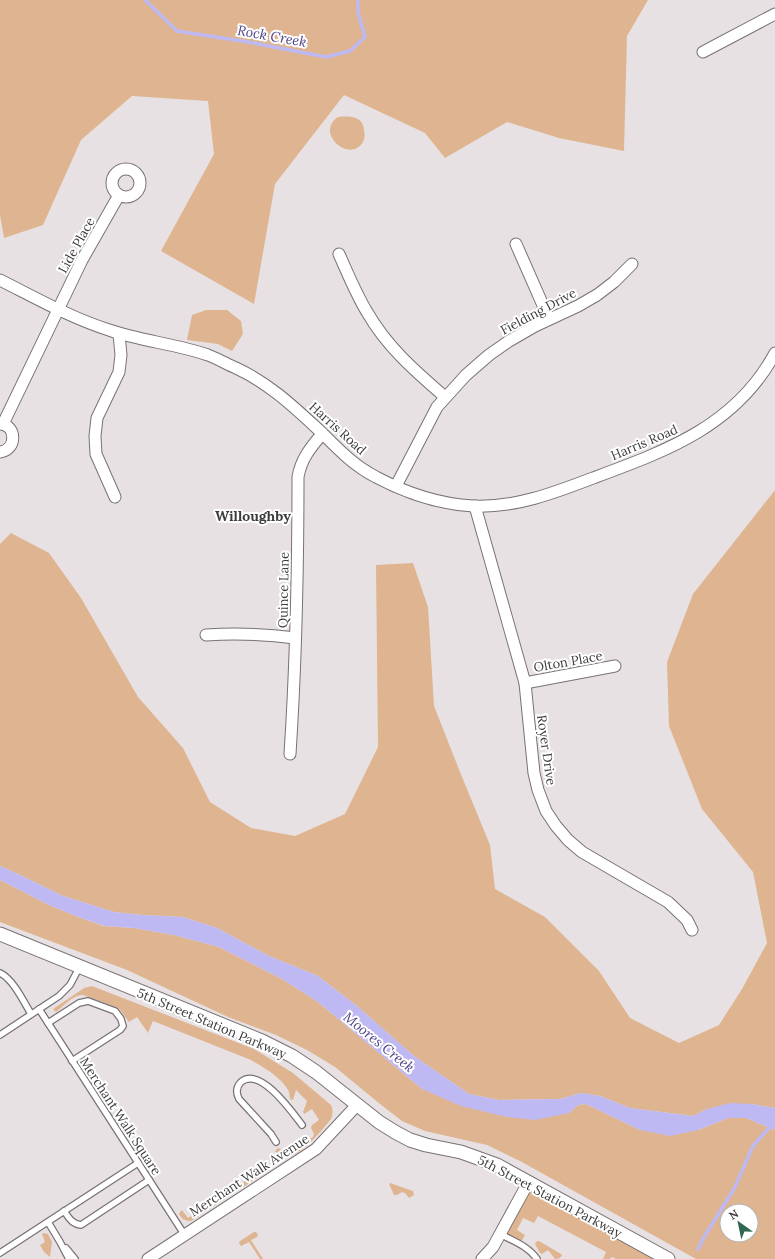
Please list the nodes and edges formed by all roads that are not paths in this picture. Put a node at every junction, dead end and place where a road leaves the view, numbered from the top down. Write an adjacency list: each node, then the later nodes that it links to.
1 (775, 14): 2 (street)
2 (703, 52)
3 (119, 195): 8 (street, Lide Place)
4 (516, 244): 9 (street)
5 (339, 254): 12 (street)
6 (632, 264): 9 (street, Fielding Drive)
7 (0, 280): 8 (street, Harris Road)
8 (58, 309): 10 (street, Harris Road); 13 (street, Lide Place)
9 (549, 319): 12 (street, Fielding Drive)
10 (119, 334): 14 (street, Harris Road); 17 (street)
11 (775, 353): 18 (street, Harris Road)
12 (445, 397): 16 (street, Fielding Drive)
13 (2, 424): 15 (street)
14 (322, 434): 16 (street, Harris Road); 20 (street, Quince Lane)
15 (0, 452)
16 (396, 486): 18 (street, Harris Road)
17 (115, 497)
18 (475, 506): 22 (street, Royer Drive)
19 (206, 635): 20 (street)
20 (296, 638): 23 (street, Quince Lane)
21 (615, 666): 22 (street, Olton Place)
22 (525, 683): 24 (street, Royer Drive)
23 (290, 754)
24 (692, 930)
25 (0, 934): 26 (street, 5th Street Station Parkway)
26 (80, 968): 28 (lane); 33 (street, 5th Street Station Parkway)
27 (0, 973): 29 (lane)
28 (39, 1010): 29 (lane); 30 (lane, Merchant Walk Square)
29 (32, 1014): 31 (lane)
30 (48, 1024): 32 (lane, Merchant Walk Square); 32 (lane)
31 (0, 1035)
32 (72, 1061): 36 (lane, Merchant Walk Square)
33 (357, 1105): 38 (street, 5th Street Station Parkway); 41 (street, Merchant Walk Avenue)
34 (302, 1125): 35 (lane)
35 (276, 1142)
36 (138, 1163): 37 (lane, Merchant Walk Square); 39 (lane)
37 (149, 1180): 39 (lane); 41 (lane, Merchant Walk Square)
38 (528, 1183): 42 (street); 50 (street, 5th Street Station Parkway)
39 (64, 1211): 40 (lane)
40 (48, 1222): 43 (lane); 44 (lane)
41 (184, 1234): 47 (street, Merchant Walk Avenue)
42 (500, 1234): 48 (street); 49 (lane)
43 (60, 1242): 45 (lane); 46 (lane)
44 (0, 1253)
45 (69, 1259)
46 (75, 1259)
47 (148, 1259)
48 (482, 1259)
49 (537, 1259)
50 (668, 1259)

